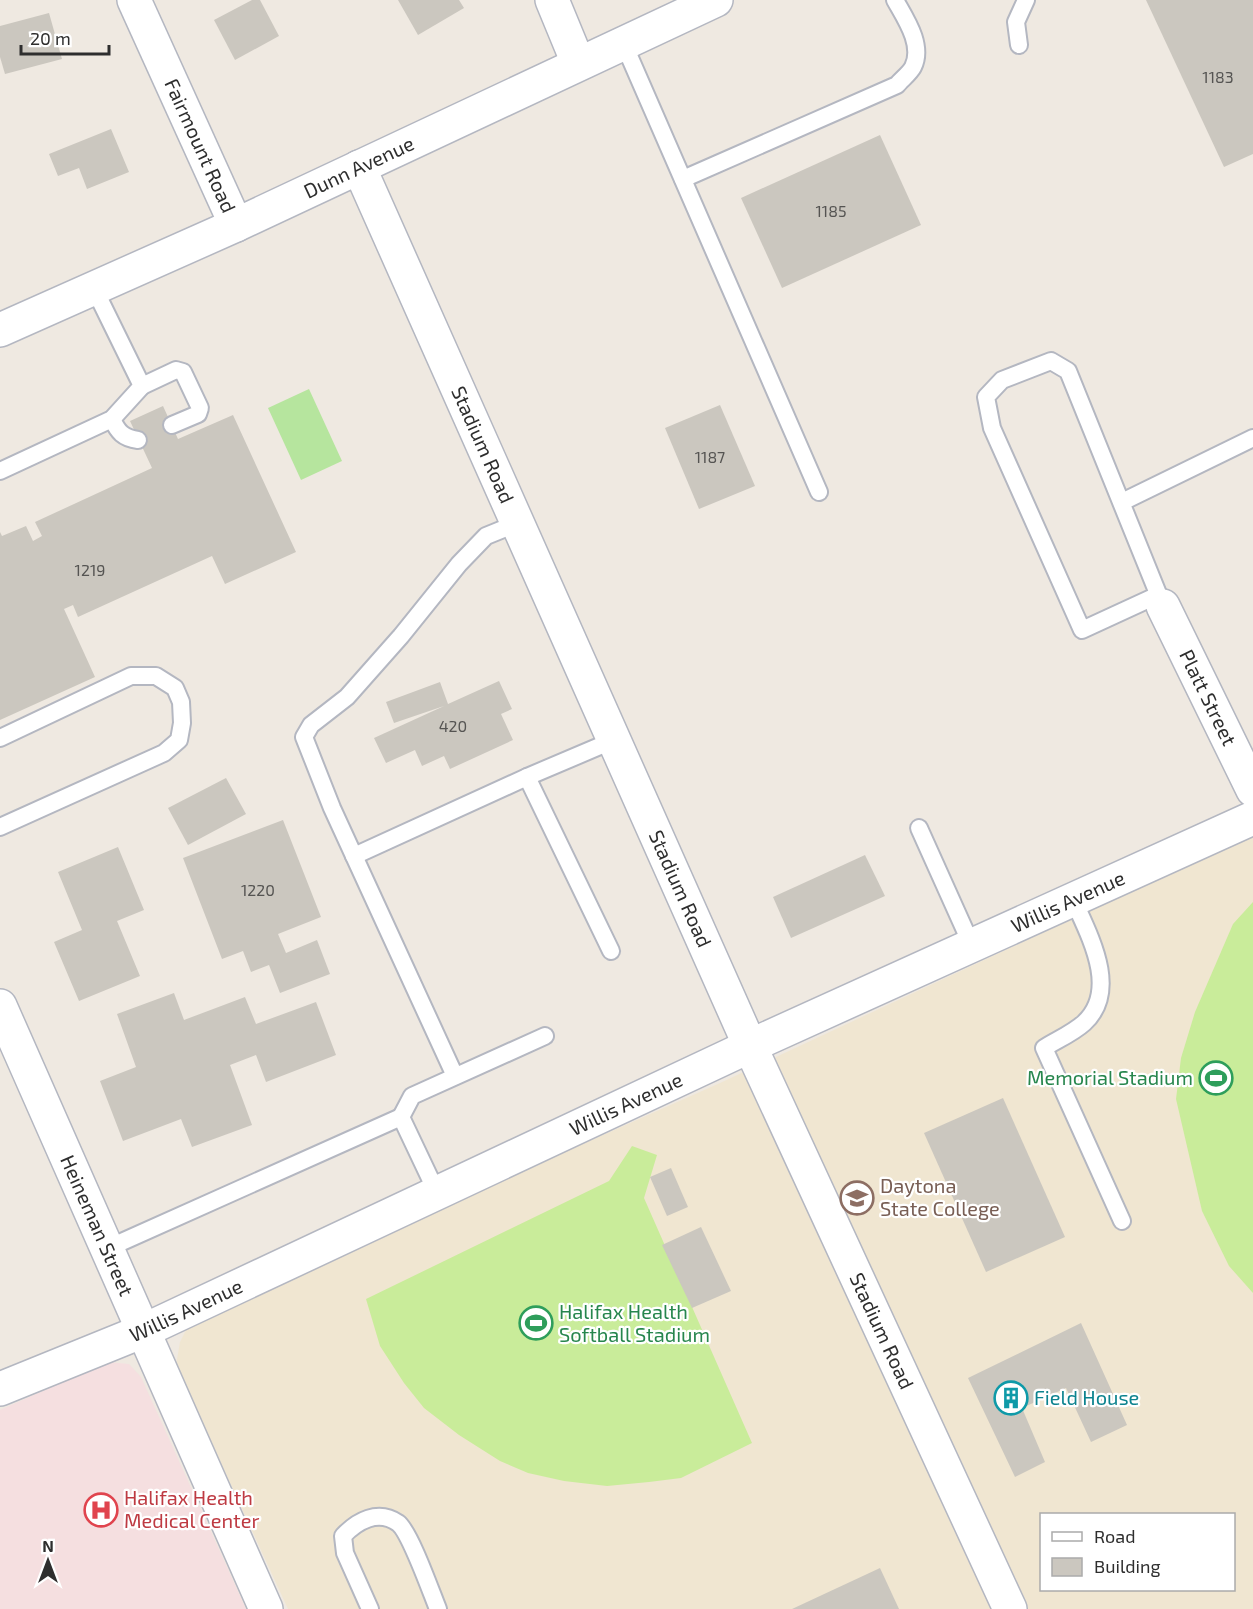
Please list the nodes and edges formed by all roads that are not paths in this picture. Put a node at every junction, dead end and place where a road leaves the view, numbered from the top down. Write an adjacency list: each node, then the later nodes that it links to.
1 (134, 0): 11 (street, Fairmount Road)
2 (552, 0): 8 (street)
3 (716, 0): 6 (street, Dunn Avenue)
4 (895, 0): 10 (lane)
5 (1026, 0): 7 (lane)
6 (623, 42): 8 (street, Dunn Avenue); 10 (lane)
7 (1019, 45)
8 (578, 63): 9 (street, Dunn Avenue)
9 (360, 167): 11 (street, Dunn Avenue); 22 (street, Stadium Road)
10 (683, 179): 20 (lane)
11 (236, 225): 12 (street, Dunn Avenue)
12 (94, 288): 13 (street, Dunn Avenue); 14 (lane)
13 (0, 330)
14 (142, 386): 15 (lane); 16 (lane)
15 (112, 419): 18 (lane); 19 (lane)
16 (172, 425)
17 (1253, 438): 21 (lane)
18 (138, 440)
19 (0, 471)
20 (819, 492)
21 (1122, 502): 23 (lane); 23 (lane)
22 (518, 523): 25 (street, Stadium Road); 31 (lane)
23 (1160, 601): 27 (street, Platt Street)
24 (0, 738): 29 (lane)
25 (614, 740): 26 (lane); 37 (street, Stadium Road)
26 (527, 777): 31 (lane); 34 (lane)
27 (1253, 790)
28 (1253, 818): 32 (street, Willis Avenue)
29 (0, 827)
30 (919, 828): 33 (lane)
31 (354, 856): 38 (lane)
32 (1073, 899): 33 (street, Willis Avenue); 41 (lane)
33 (972, 946): 37 (street, Willis Avenue)
34 (611, 951)
35 (0, 1006): 42 (street, Heineman Street)
36 (545, 1036): 38 (lane)
37 (750, 1046): 40 (street, Willis Avenue); 48 (street, Stadium Road)
38 (455, 1076): 39 (lane)
39 (400, 1117): 40 (lane); 42 (lane)
40 (437, 1193): 43 (street, Willis Avenue)
41 (1122, 1221)
42 (106, 1249): 43 (street, Heineman Street)
43 (143, 1331): 44 (street, Willis Avenue); 45 (street, Heineman Street)
44 (0, 1389)
45 (266, 1609)
46 (370, 1609): 47 (lane)
47 (438, 1609)
48 (1010, 1609)

